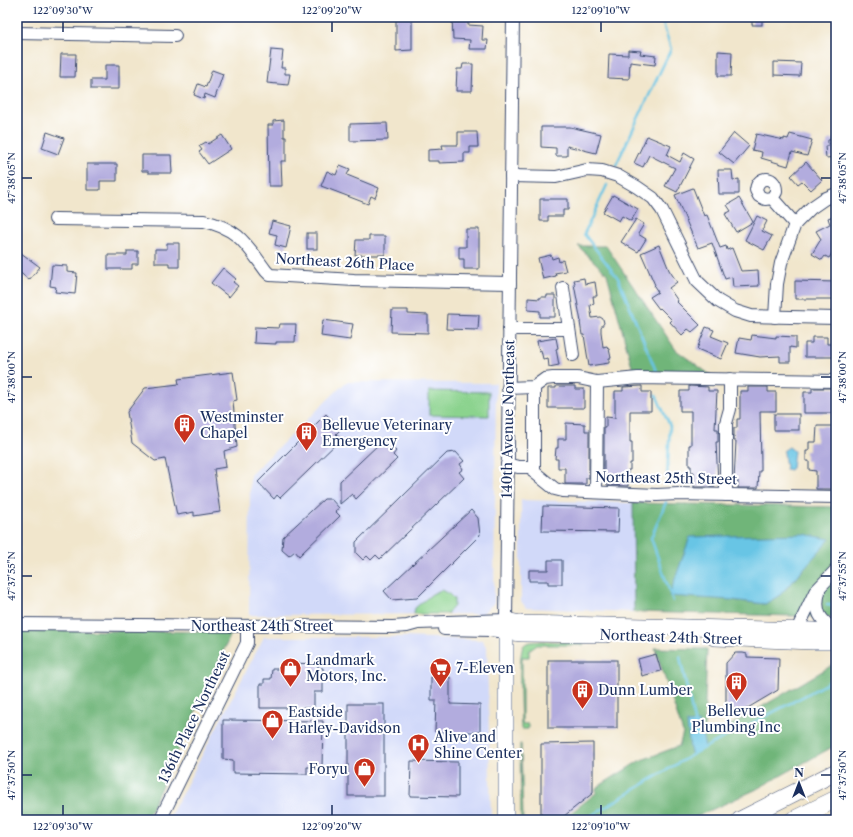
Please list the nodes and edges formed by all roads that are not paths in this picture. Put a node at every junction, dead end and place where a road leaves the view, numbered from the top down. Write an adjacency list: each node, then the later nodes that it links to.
1 (513, 17): 4 (street, 140th Avenue Northeast)
2 (17, 33): 3 (street)
3 (175, 36)
4 (511, 176): 9 (street, 140th Avenue Northeast); 11 (street)
5 (836, 194): 8 (street)
6 (772, 198): 8 (street)
7 (55, 219): 9 (street, Northeast 26th Place)
8 (795, 224): 11 (street)
9 (510, 283): 13 (street, 140th Avenue Northeast)
10 (563, 288): 14 (street)
11 (775, 317): 12 (street)
12 (836, 318)
13 (509, 329): 14 (street); 20 (street, 140th Avenue Northeast)
14 (569, 329): 15 (street)
15 (573, 355)
16 (730, 380): 17 (street); 18 (street); 24 (street)
17 (836, 380)
18 (597, 382): 19 (street); 23 (street)
19 (534, 387): 20 (street); 22 (street)
20 (508, 388): 21 (street, 140th Avenue Northeast)
21 (507, 464): 22 (street); 30 (street, 140th Avenue Northeast)
22 (534, 467): 23 (street, Northeast 25th Street)
23 (596, 492): 24 (street, Northeast 25th Street)
24 (726, 495): 25 (street, Northeast 25th Street)
25 (836, 497)
26 (836, 570): 27 (street)
27 (821, 585): 31 (street); 32 (street)
28 (17, 624): 29 (street, Northeast 24th Street)
29 (247, 626): 30 (street, Northeast 24th Street); 37 (street, 136th Place Northeast)
30 (506, 626): 31 (main road); 34 (main road, Northeast 24th Street); 38 (main road, 140th Avenue Northeast)
31 (797, 630): 32 (main road); 34 (main road)
32 (836, 632)
33 (836, 637): 34 (main road, Northeast 24th Street)
34 (748, 639)
35 (836, 772): 39 (highway)
36 (836, 799): 40 (highway)
37 (160, 820)
38 (506, 820)
39 (740, 820)
40 (793, 820)

